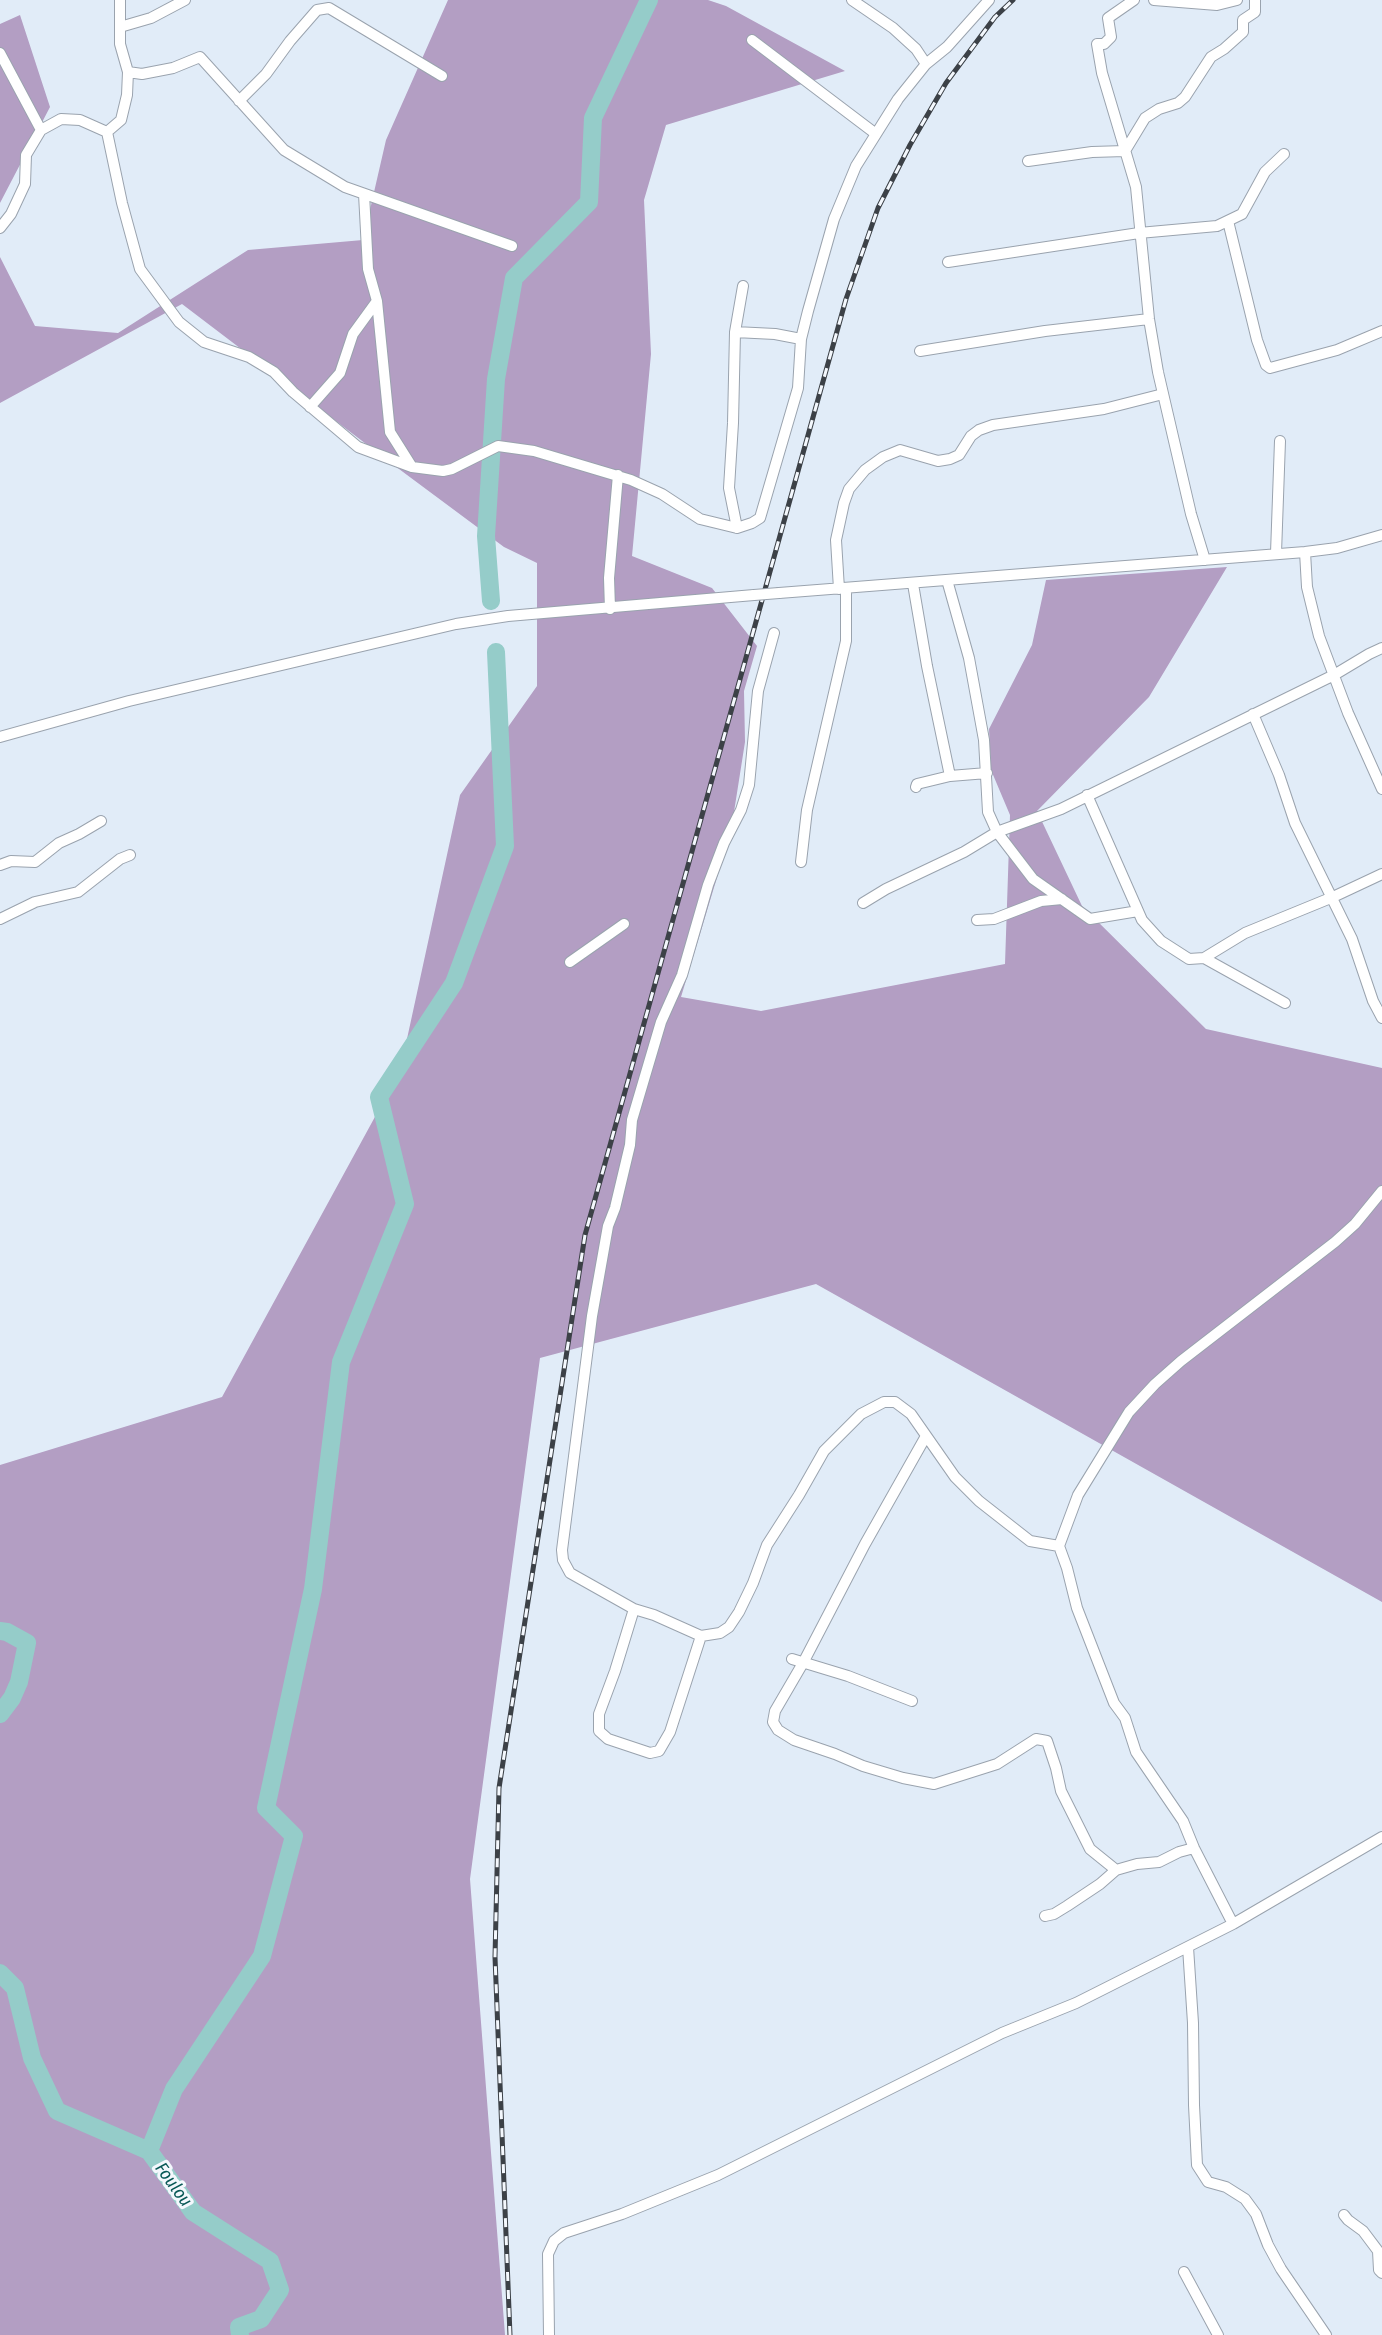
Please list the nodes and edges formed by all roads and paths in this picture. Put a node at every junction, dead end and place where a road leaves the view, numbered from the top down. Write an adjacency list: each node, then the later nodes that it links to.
1 (120, 0): 9 (street)
2 (185, 0): 9 (street)
3 (852, 0): 12 (street)
4 (989, 0): 12 (street)
5 (1134, 0): 20 (street)
6 (1154, 0): 7 (street)
7 (1237, 0)
8 (1255, 0): 20 (street)
9 (120, 27): 13 (street)
10 (752, 40): 19 (street)
11 (0, 53): 15 (street)
12 (926, 64): 19 (street)
13 (128, 72): 16 (street); 18 (street)
14 (441, 76): 16 (street)
15 (5, 77): 17 (street)
16 (239, 101): 23 (street)
17 (41, 130): 18 (street); 25 (street)
18 (106, 132): 37 (street)
19 (876, 134): 34 (street)
20 (1125, 151): 22 (street); 26 (street)
21 (1284, 154): 24 (street)
22 (1028, 161)
23 (364, 194): 27 (street); 30 (street)
24 (1228, 221): 26 (street); 32 (street)
25 (0, 228)
26 (1139, 233): 28 (street); 31 (street)
27 (512, 246)
28 (948, 262)
29 (743, 286): 33 (street)
30 (377, 302): 37 (street); 39 (street)
31 (1149, 319): 35 (street); 36 (street)
32 (1382, 331)
33 (735, 332): 34 (street); 41 (street)
34 (801, 339): 41 (street)
35 (920, 351)
36 (1163, 394): 45 (street); 48 (street)
37 (310, 406): 39 (street)
38 (1280, 441): 44 (street)
39 (412, 467): 40 (street)
40 (618, 476): 41 (street); 49 (street)
41 (737, 528)
42 (1382, 535): 43 (street)
43 (1305, 552): 44 (street); 52 (street)
44 (1276, 553): 45 (street)
45 (1204, 560): 46 (street)
46 (947, 580): 47 (street); 55 (street)
47 (913, 584): 48 (street); 56 (street)
48 (843, 589): 49 (street, bridge); 63 (street)
49 (610, 609): 54 (street)
50 (774, 633): 80 (street)
51 (1382, 648): 52 (street)
52 (1334, 675): 53 (street); 58 (street)
53 (1253, 714): 59 (street); 66 (street)
54 (0, 737)
55 (987, 773): 56 (street); 61 (street)
56 (950, 776): 57 (street)
57 (916, 787)
58 (1382, 789)
59 (1088, 795): 61 (street); 69 (street)
60 (101, 821): 64 (street)
61 (997, 832): 67 (street); 68 (street)
62 (130, 855): 70 (street)
63 (801, 862)
64 (0, 865)
65 (1382, 874): 66 (street)
66 (1333, 897): 73 (street); 76 (street)
67 (1062, 899): 69 (street); 71 (street)
68 (863, 903)
69 (1138, 910): 73 (street)
70 (0, 919)
71 (976, 920)
72 (624, 924): 74 (street)
73 (1204, 958): 75 (street)
74 (570, 962)
75 (1285, 1003)
76 (1382, 1018)
77 (1382, 1191): 79 (street)
78 (926, 1436): 79 (street); 81 (street); 83 (street)
79 (1059, 1546): 86 (street)
80 (634, 1609): 81 (street); 81 (street)
81 (702, 1636)
82 (792, 1659): 83 (street)
83 (803, 1663): 84 (street); 87 (street)
84 (912, 1701)
85 (1382, 1837): 89 (street)
86 (1194, 1848): 87 (street); 89 (street)
87 (1116, 1870): 88 (street)
88 (1045, 1916)
89 (1233, 1924): 90 (street)
90 (1188, 1947): 94 (street); 96 (street)
91 (1344, 2215): 93 (street)
92 (1184, 2272): 95 (street)
93 (1382, 2273)
94 (549, 2335)
95 (1218, 2335)
96 (1326, 2335)

